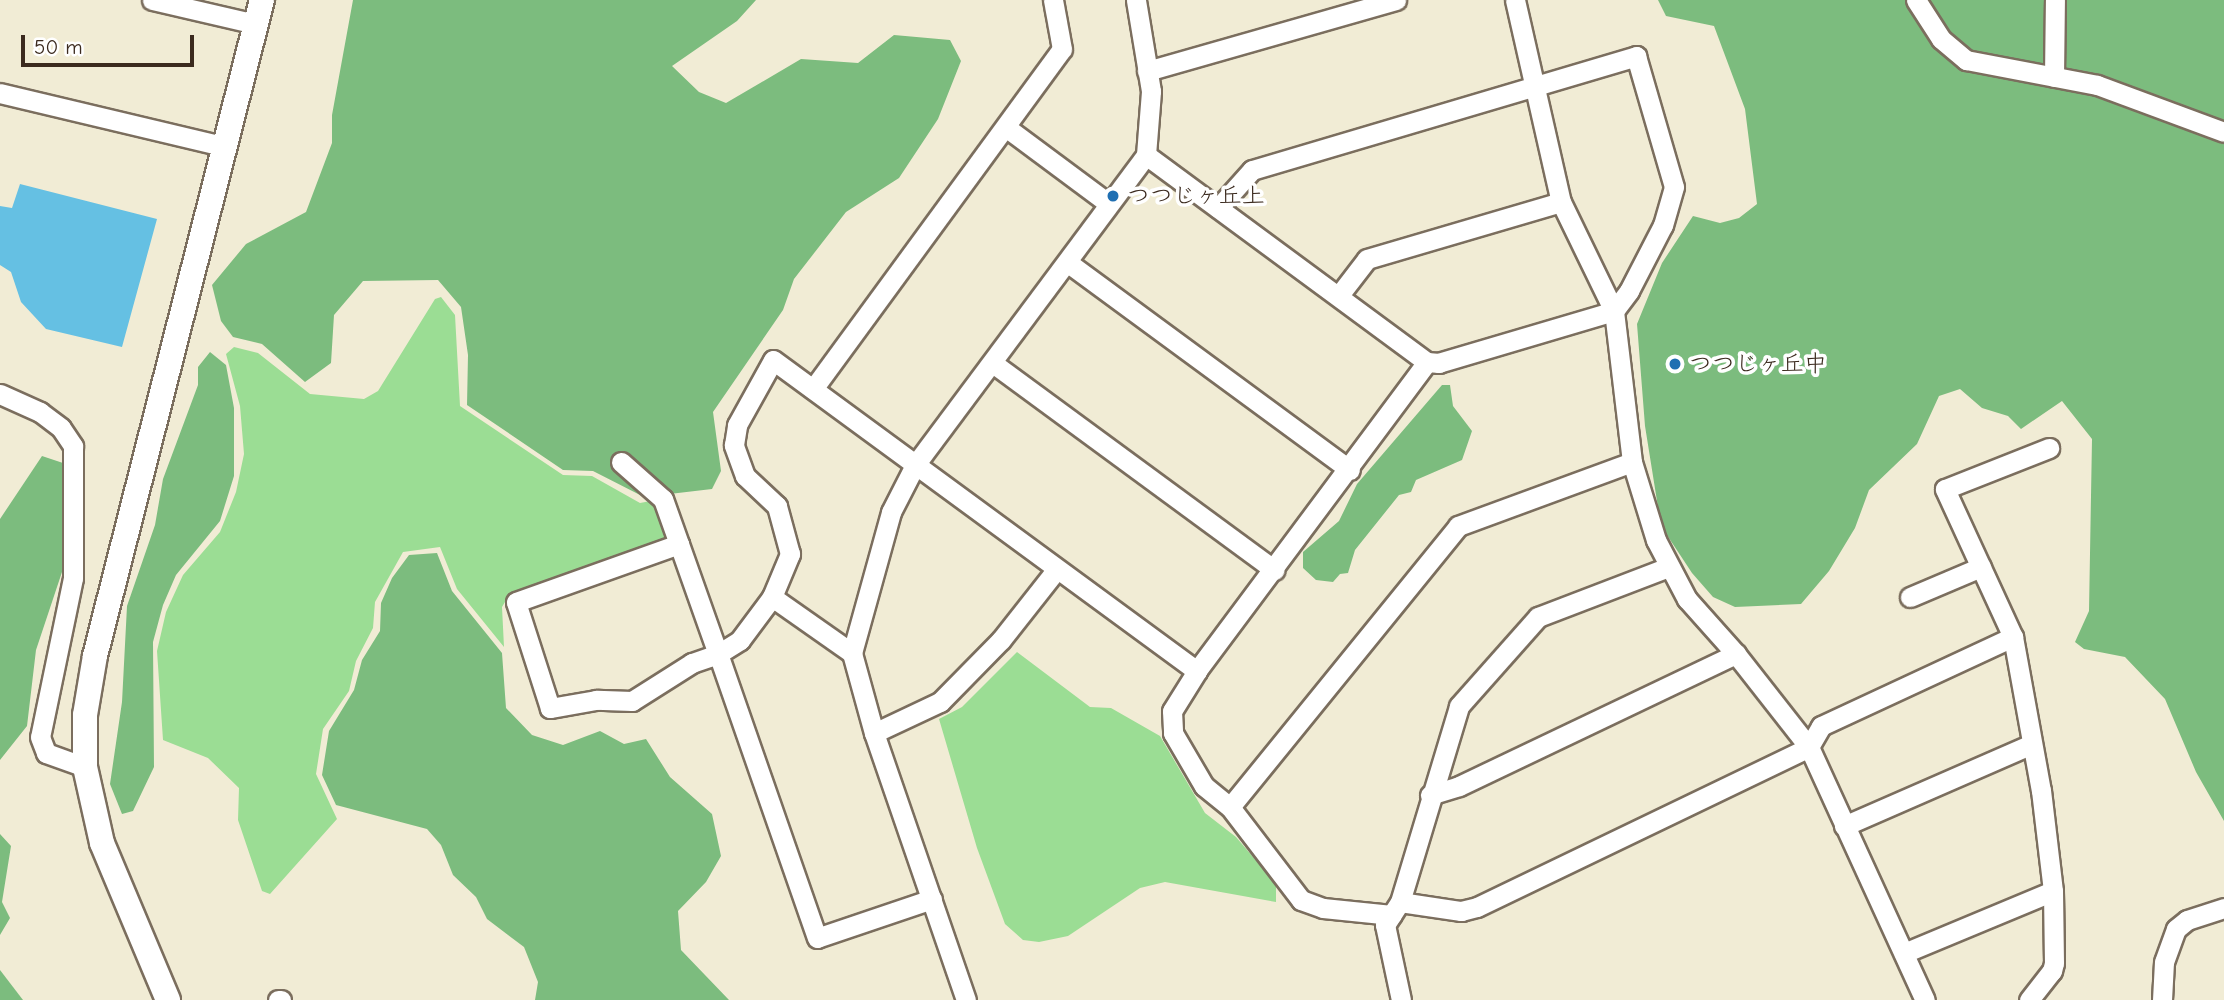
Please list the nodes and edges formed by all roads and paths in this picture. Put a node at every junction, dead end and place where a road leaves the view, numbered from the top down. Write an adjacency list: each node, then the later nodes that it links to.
1 (152, 0): 9 (street)
2 (262, 0): 9 (street)
3 (1052, 0): 14 (street)
4 (1136, 0): 10 (street)
5 (1396, 0): 10 (street)
6 (1515, 0): 12 (street)
7 (1916, 0): 11 (street)
8 (2055, 0): 11 (street)
9 (256, 24): 16 (street)
10 (1147, 71): 17 (street)
11 (2054, 77): 15 (street)
12 (1533, 85): 18 (street); 20 (street); 23 (street)
13 (0, 93): 16 (street)
14 (1007, 128): 19 (street); 26 (street)
15 (2224, 132)
16 (223, 146): 48 (street)
17 (1146, 155): 19 (street); 20 (street)
18 (1561, 202): 22 (street); 23 (street)
19 (1108, 203): 21 (street)
20 (1218, 208): 22 (street)
21 (1067, 262): 25 (street); 32 (street)
22 (1340, 294): 24 (street)
23 (1614, 311): 24 (street); 30 (street)
24 (1427, 362): 32 (street)
25 (994, 364): 31 (street); 37 (street)
26 (813, 389): 31 (street); 38 (street)
27 (0, 394): 48 (street)
28 (2049, 448): 35 (street)
29 (621, 462): 33 (street)
30 (1632, 462): 34 (street); 50 (street)
31 (915, 465): 36 (street); 41 (street)
32 (1350, 470): 37 (street)
33 (679, 544): 42 (street); 42 (street)
34 (1668, 567): 43 (street); 49 (street)
35 (1981, 567): 39 (street); 40 (street)
36 (1056, 570): 44 (street); 45 (street)
37 (1274, 570): 44 (street)
38 (772, 597): 41 (street); 42 (street)
39 (1910, 597)
40 (2013, 636): 46 (street); 47 (street)
41 (852, 653): 45 (street)
42 (718, 654): 53 (street)
43 (1736, 654): 47 (street); 49 (street)
44 (1197, 671): 50 (street)
45 (874, 733): 53 (street)
46 (2032, 744): 51 (street); 52 (street)
47 (1809, 747): 51 (street); 55 (street)
48 (85, 767): 57 (street)
49 (1430, 795): 55 (street)
50 (1230, 807): 55 (street)
51 (1844, 826): 56 (street)
52 (2053, 891): 56 (street); 61 (street)
53 (932, 899): 58 (street)
54 (2224, 908): 62 (street)
55 (1396, 909): 59 (street)
56 (1904, 953): 60 (street)
57 (168, 1000)
58 (966, 1000)
59 (1401, 1000)
60 (1925, 1000)
61 (2029, 1000)
62 (2162, 1000)

